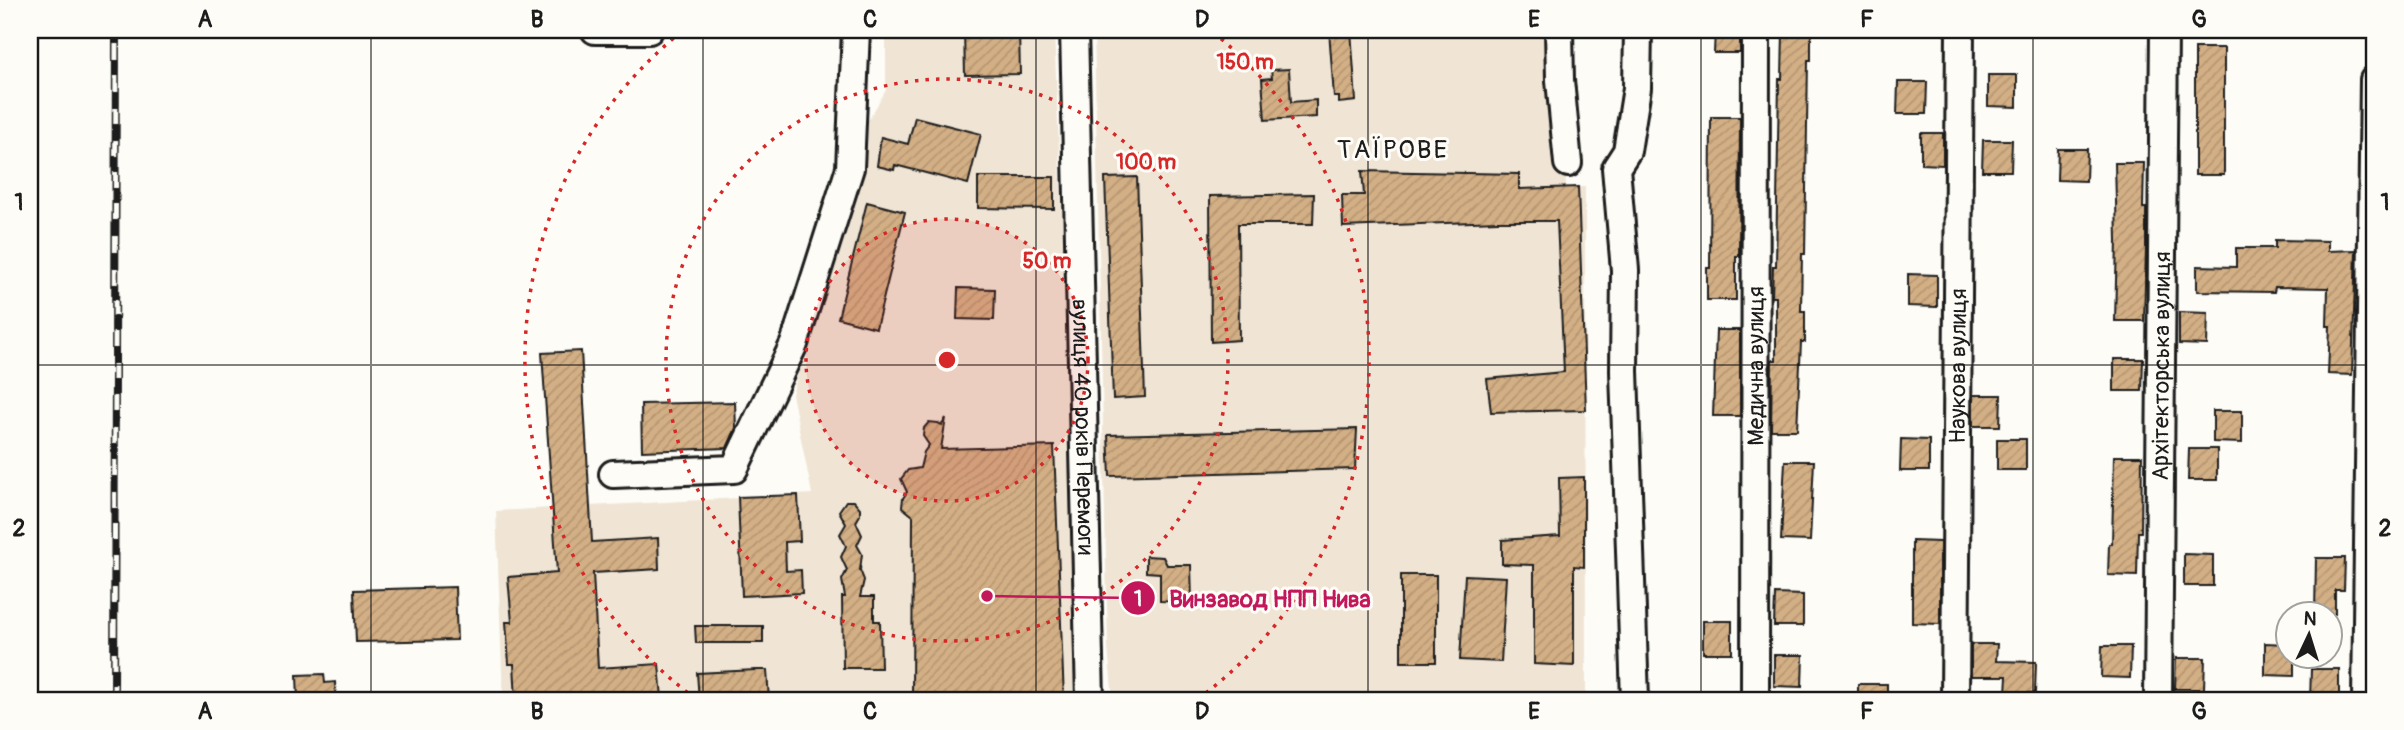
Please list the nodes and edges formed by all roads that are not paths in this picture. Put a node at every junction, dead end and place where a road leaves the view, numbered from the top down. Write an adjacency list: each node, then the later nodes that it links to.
1 (595, 30): 2 (street)
2 (649, 30)
3 (856, 30): 12 (street)
4 (1074, 30): 13 (street, вулиця 40 років Перемоги)
5 (1559, 30): 11 (street)
6 (1638, 30): 14 (street)
7 (1756, 30): 15 (street, Медична вулиця)
8 (1960, 30): 16 (street, Наукова вулиця)
9 (2164, 30): 17 (street, Архітекторська вулиця)
10 (2374, 80): 18 (street)
11 (1568, 163)
12 (613, 474)
13 (1090, 700)
14 (1635, 700)
15 (1755, 700)
16 (1955, 700)
17 (2158, 700)
18 (2366, 700)

